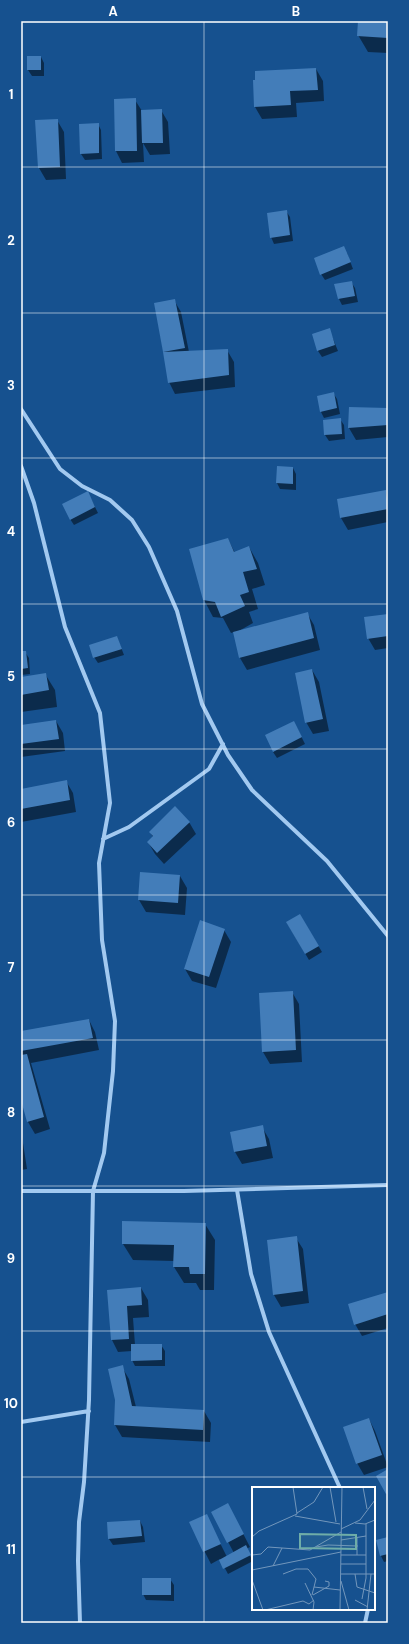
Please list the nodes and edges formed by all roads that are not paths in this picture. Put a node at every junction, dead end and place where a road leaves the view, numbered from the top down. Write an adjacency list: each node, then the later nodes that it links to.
1 (21, 409): 3 (street)
2 (21, 466): 4 (street)
3 (223, 744): 4 (street); 5 (street)
4 (103, 839): 9 (street)
5 (388, 936)
6 (388, 1185): 7 (street)
7 (237, 1190): 9 (street); 12 (street)
8 (21, 1191): 9 (street)
9 (93, 1191): 10 (street)
10 (89, 1411): 11 (street); 14 (street)
11 (21, 1422)
12 (340, 1487)
13 (368, 1610): 15 (street)
14 (80, 1623)
15 (365, 1623)

